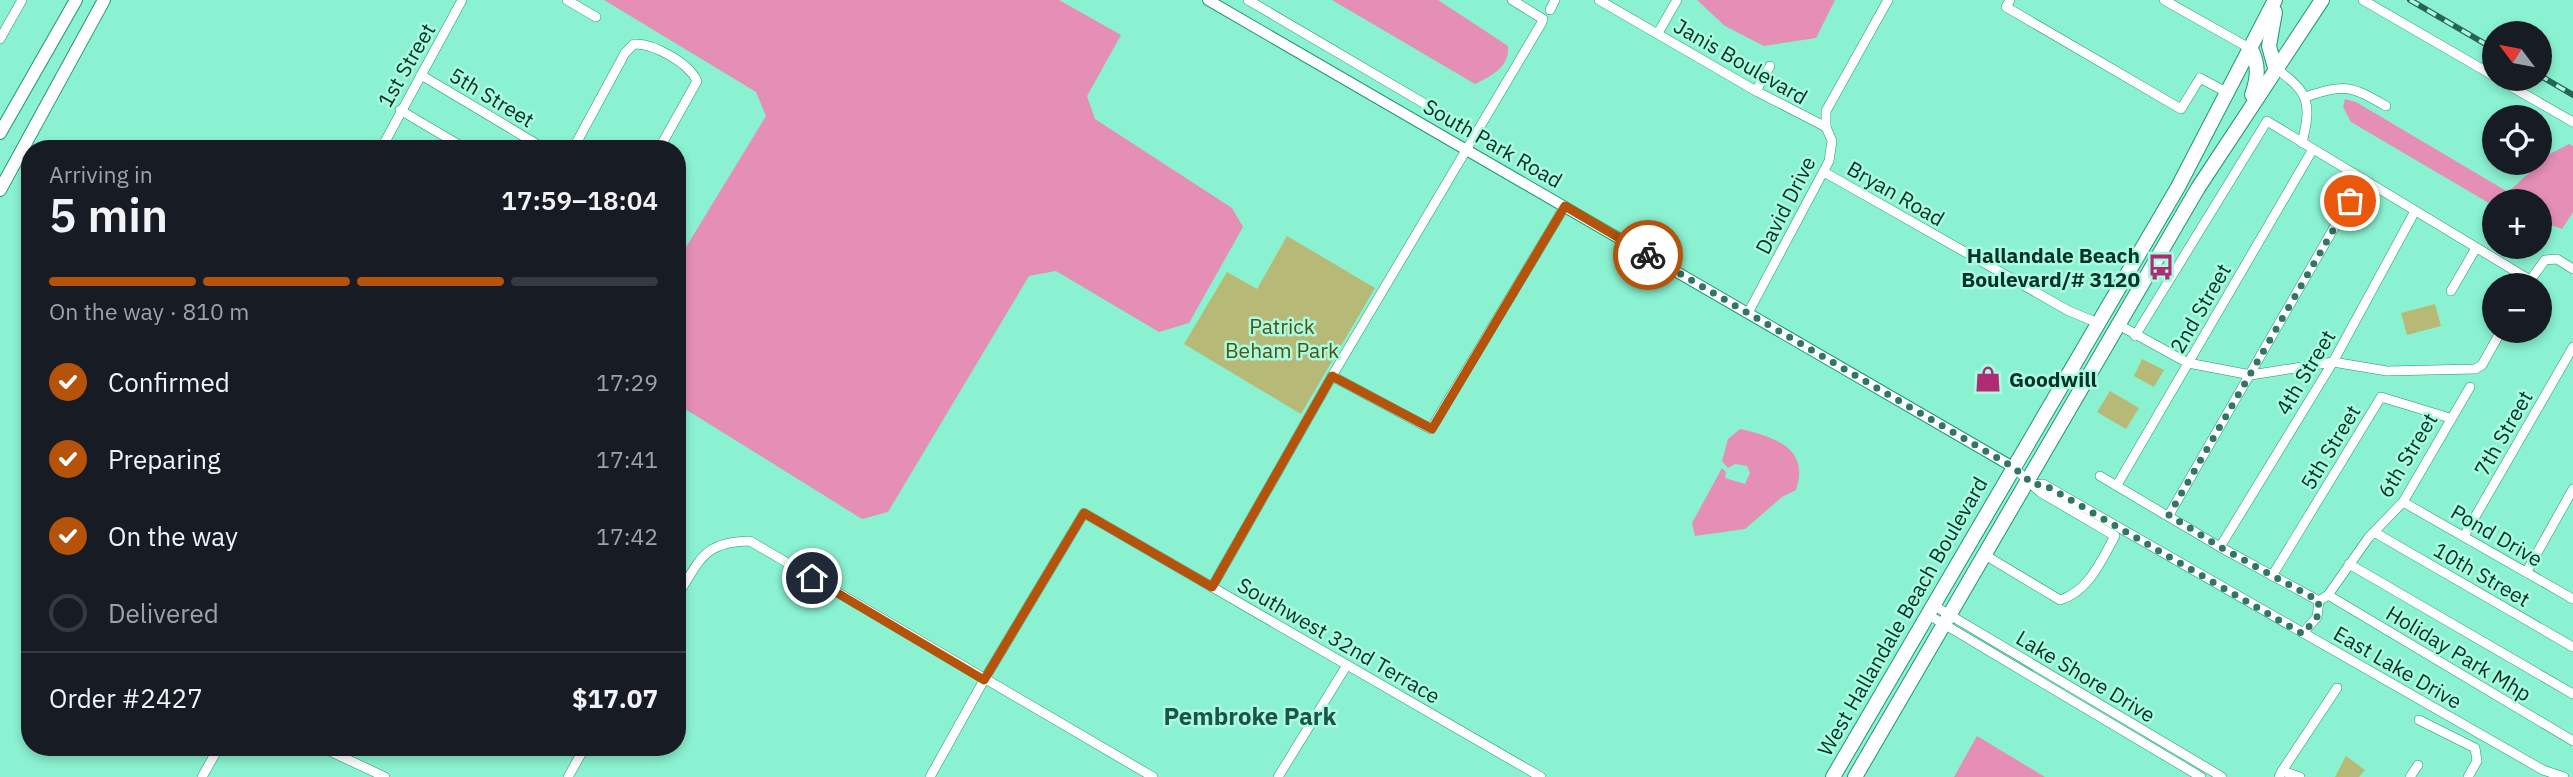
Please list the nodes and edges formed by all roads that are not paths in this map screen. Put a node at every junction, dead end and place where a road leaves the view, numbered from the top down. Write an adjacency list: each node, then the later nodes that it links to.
1 (22, 0): 20 (street)
2 (76, 0): 37 (main road)
3 (104, 0): 39 (main road)
4 (462, 0): 27 (street, 1st Street)
5 (566, 0): 19 (street)
6 (1208, 0): 47 (street, South Park Road)
7 (1248, 0): 38 (street)
8 (1512, 0): 38 (street)
9 (1555, 0): 18 (street)
10 (1677, 0): 21 (street)
11 (1888, 0): 36 (street, David Drive)
12 (2010, 0): 30 (street)
13 (2164, 0): 23 (street)
14 (2276, 0): 23 (main road, West Hallandale Beach Boulevard); 25 (main road)
15 (2322, 0): 25 (main road, West Hallandale Beach Boulevard)
16 (2362, 0): 26 (street)
17 (1603, 1): 21 (street, Janis Boulevard)
18 (1550, 10)
19 (596, 17)
20 (4, 23): 22 (street)
21 (1658, 33): 28 (street, Janis Boulevard)
22 (0, 39)
23 (2251, 49): 30 (main road, West Hallandale Beach Boulevard); 34 (main road)
24 (1770, 66): 28 (street)
25 (2275, 68): 31 (street); 34 (main road, West Hallandale Beach Boulevard)
26 (2482, 70)
27 (421, 75): 33 (street, 1st Street); 42 (street, 5th Street)
28 (1756, 91): 36 (street, Janis Boulevard)
29 (2519, 91): 35 (street)
30 (2228, 93): 58 (main road, West Hallandale Beach Boulevard)
31 (2305, 97): 32 (street); 45 (street)
32 (2386, 106)
33 (400, 110): 40 (street, 1st Street); 41 (street)
34 (2246, 113): 62 (main road, West Hallandale Beach Boulevard)
35 (2573, 122)
36 (1826, 127): 49 (street, David Drive)
37 (0, 133)
38 (1478, 135): 47 (street)
39 (27, 140)
40 (387, 140)
41 (452, 140)
42 (530, 140)
43 (578, 140): 44 (street)
44 (664, 140)
45 (2302, 143): 46 (street); 63 (street)
46 (2313, 149): 50 (street); 67 (street, 2nd Street)
47 (1468, 151): 52 (street, South Park Road); 69 (street)
48 (21, 152): 51 (main road)
49 (1824, 172): 60 (street, David Drive); 61 (street, Bryan Road)
50 (2362, 179): 53 (street); 68 (street)
51 (0, 190)
52 (1565, 206): 60 (street, South Park Road); 69 (street)
53 (2415, 211): 54 (street); 66 (street, 4th Street)
54 (2476, 248): 56 (street); 59 (street)
55 (2573, 268): 57 (street)
56 (2513, 273)
57 (2535, 273)
58 (2125, 276): 61 (main road, West Hallandale Beach Boulevard); 62 (main road)
59 (2451, 292)
60 (1748, 313): 72 (street, South Park Road)
61 (2098, 323): 72 (main road, West Hallandale Beach Boulevard)
62 (2119, 326): 63 (street); 74 (main road, West Hallandale Beach Boulevard)
63 (2136, 336): 67 (street)
64 (2494, 343): 66 (street)
65 (2573, 347): 80 (street, 7th Street)
66 (2333, 362): 68 (street); 81 (street, 4th Street)
67 (2188, 363): 68 (street); 75 (street, 2nd Street)
68 (2251, 375): 78 (street)
69 (1332, 376): 87 (street)
70 (2470, 387): 71 (street, 6th Street)
71 (2450, 418): 77 (street, 6th Street); 85 (street, 5th Street)
72 (2013, 467): 74 (street); 91 (main road, West Hallandale Beach Boulevard)
73 (2100, 476): 75 (street)
74 (2031, 484): 82 (main road, West Hallandale Beach Boulevard); 82 (street); 93 (street, East Lake Drive)
75 (2118, 485): 78 (street)
76 (2573, 489): 84 (street)
77 (2403, 502): 79 (street, 6th Street); 80 (street, Pond Drive)
78 (2169, 515): 81 (street)
79 (2371, 534): 83 (street, 6th Street); 94 (street, 10th Street)
80 (2464, 536): 84 (street, Pond Drive)
81 (2220, 547): 85 (street)
82 (1985, 555): 92 (main road, West Hallandale Beach Boulevard)
83 (2349, 564): 88 (street, 6th Street); 101 (street)
84 (2527, 571): 89 (street, Pond Drive)
85 (2272, 576): 90 (street)
86 (686, 582): 98 (street)
87 (1212, 587): 96 (street, Southwest 32nd Terrace); 98 (street, Southwest 32nd Terrace)
88 (2328, 595): 90 (street); 103 (street, Holiday Park Mhp)
89 (2573, 600)
90 (2319, 601): 93 (street)
91 (1930, 610): 92 (street, Lake Shore Drive); 99 (main road, West Hallandale Beach Boulevard)
92 (1949, 621): 95 (street, Lake Shore Drive); 97 (street, Lake Shore Drive); 119 (main road, West Hallandale Beach Boulevard)
93 (2303, 634): 125 (street, East Lake Drive)
94 (2573, 646)
95 (2018, 655): 97 (street); 121 (street, Lake Shore Drive)
96 (1347, 665): 115 (street); 116 (street, Southwest 32nd Terrace)
97 (2012, 665): 120 (street, Lake Shore Drive)
98 (984, 680): 113 (street); 114 (street)
99 (1886, 686): 117 (main road, West Hallandale Beach Boulevard); 118 (main road)
100 (2337, 688): 109 (street)
101 (2573, 694)
102 (2419, 720): 124 (street)
103 (2573, 741)
104 (214, 756): 110 (street)
105 (340, 756): 111 (street)
106 (580, 756): 112 (street)
107 (2418, 765): 123 (street)
108 (2573, 772): 126 (street)
109 (2281, 774): 122 (street)
110 (202, 777)
111 (386, 777)
112 (568, 777)
113 (930, 777)
114 (1153, 777)
115 (1278, 777)
116 (1541, 777)
117 (1833, 777)
118 (1842, 777)
119 (1855, 777)
120 (2200, 777)
121 (2221, 777)
122 (2301, 777)
123 (2410, 777)
124 (2468, 777)
125 (2564, 777)
126 (2569, 777)

